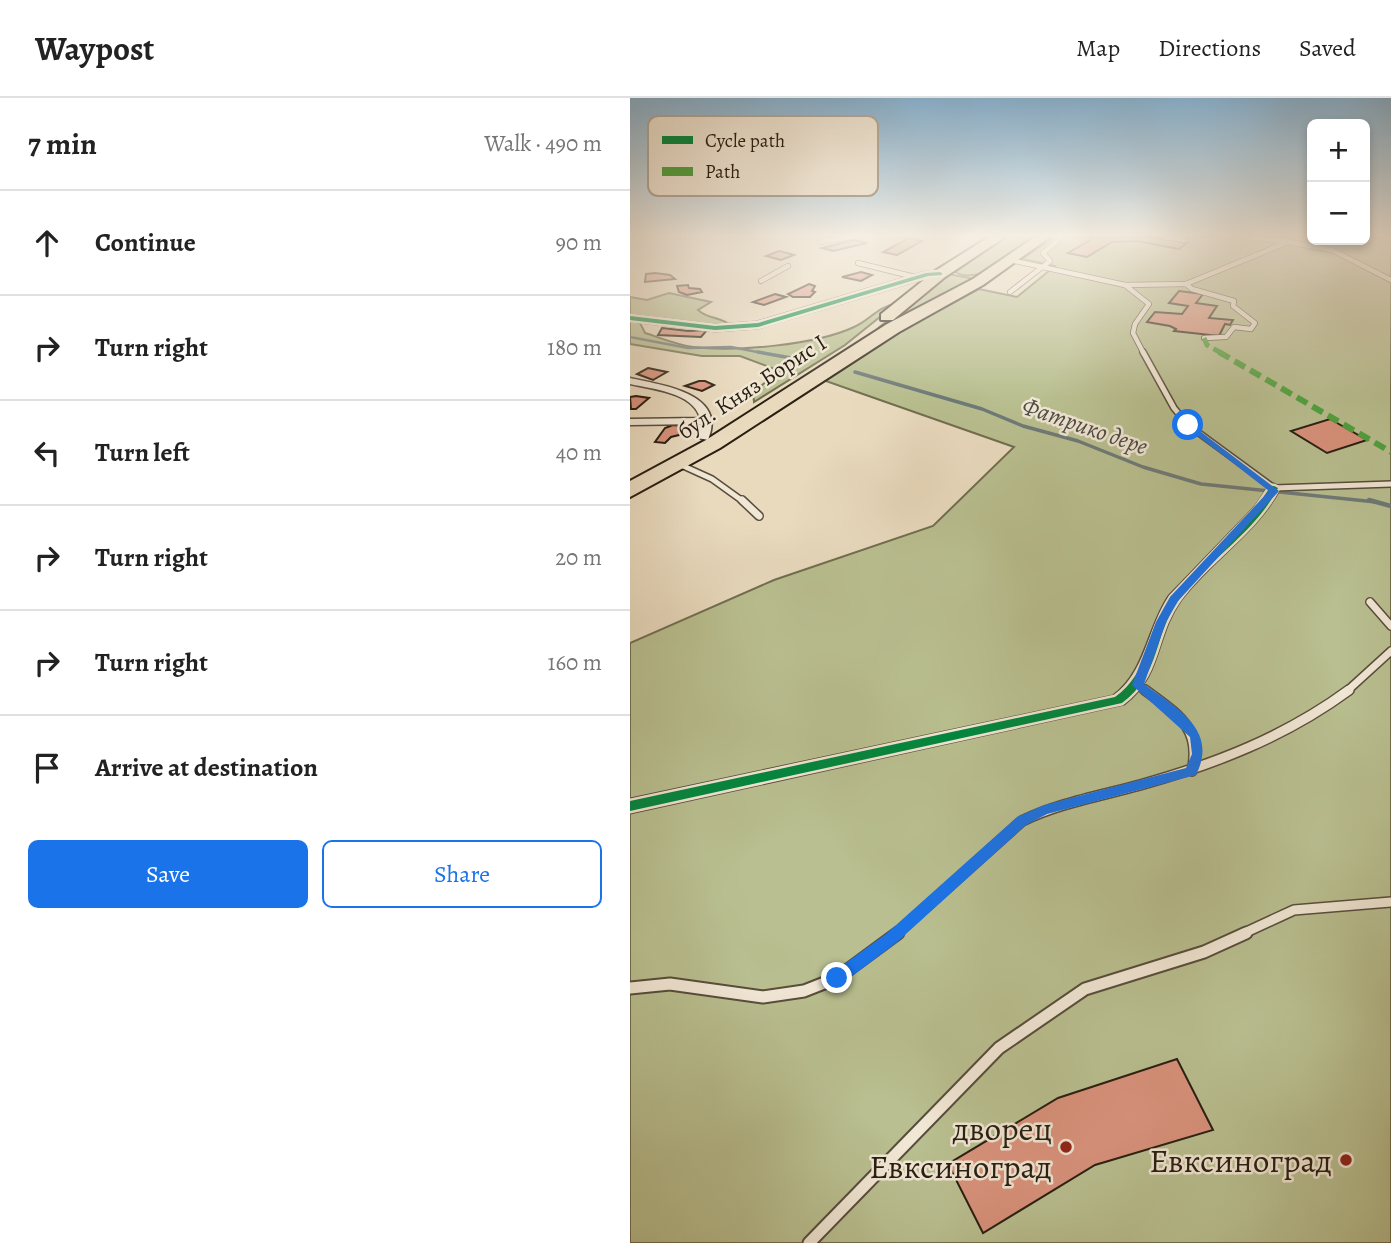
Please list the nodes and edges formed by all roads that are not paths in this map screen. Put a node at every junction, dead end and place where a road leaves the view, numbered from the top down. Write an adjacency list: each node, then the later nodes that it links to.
1 (873, 290): 6 (street)
2 (921, 290): 10 (highway, бул. Княз Борис I)
3 (959, 290): 11 (highway, бул. Княз Борис I)
4 (1132, 290): 14 (lane)
5 (1197, 290): 7 (lane)
6 (630, 318)
7 (1204, 338)
8 (630, 381): 10 (street)
9 (630, 422): 10 (street)
10 (705, 430): 12 (highway, бул. Княз Борис I)
11 (679, 464): 15 (highway, бул. Княз Борис I); 16 (lane)
12 (630, 479)
13 (1391, 484): 14 (lane)
14 (1274, 488): 20 (street)
15 (630, 490)
16 (759, 516)
17 (1370, 602): 18 (lane)
18 (1391, 626)
19 (1391, 651): 21 (lane)
20 (1138, 685): 21 (lane); 22 (street)
21 (1192, 771): 24 (lane)
22 (630, 806)
23 (1391, 902): 25 (lane)
24 (630, 988)
25 (809, 1243)

